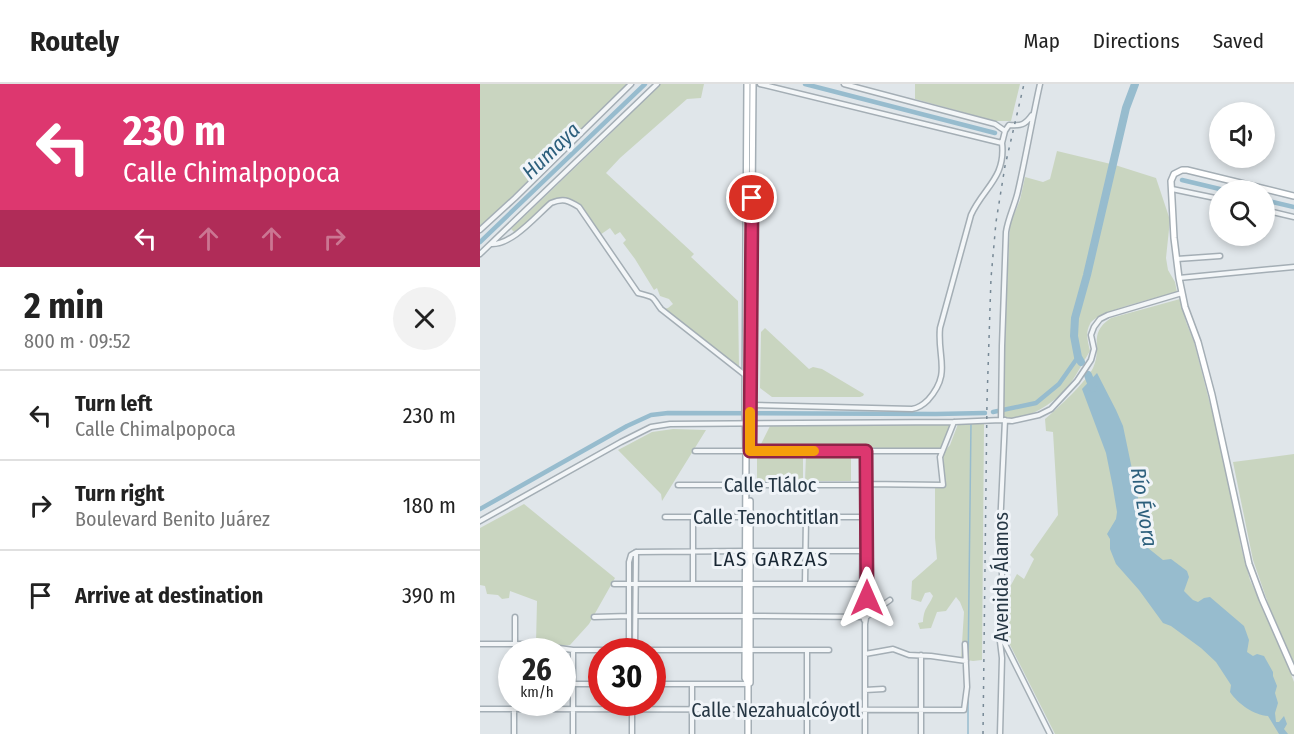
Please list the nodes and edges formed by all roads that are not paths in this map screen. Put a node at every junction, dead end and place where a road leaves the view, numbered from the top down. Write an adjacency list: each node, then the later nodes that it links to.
1 (632, 84): 19 (street)
2 (657, 84): 18 (street)
3 (747, 84): 28 (street)
4 (753, 84): 29 (street)
5 (760, 84): 12 (street)
6 (844, 84): 9 (street)
7 (1040, 84): 8 (street, Avenida Álamos)
8 (1034, 112): 10 (street); 30 (street, Avenida Álamos)
9 (995, 124): 10 (street); 11 (street)
10 (1009, 125): 11 (street)
11 (1005, 131): 12 (street)
12 (1002, 143): 29 (street)
13 (1171, 189): 14 (street); 15 (street); 24 (street)
14 (1294, 196)
15 (1209, 197)
16 (1275, 213): 17 (street)
17 (1294, 217)
18 (507, 229): 20 (street); 21 (street)
19 (480, 230)
20 (514, 236): 21 (street); 28 (street)
21 (491, 244): 22 (street)
22 (480, 254)
23 (1220, 256): 24 (street)
24 (1176, 259): 26 (street)
25 (1294, 267): 26 (street)
26 (1179, 278): 27 (street)
27 (1182, 293): 30 (street); 80 (street)
28 (746, 376): 29 (street)
29 (748, 406): 31 (street)
30 (1003, 420): 32 (street); 66 (street, Avenida Álamos)
31 (748, 421): 32 (street); 34 (street); 45 (street)
32 (954, 422): 36 (street)
33 (694, 451): 34 (street)
34 (748, 451): 35 (street); 38 (street)
35 (864, 451): 36 (street); 39 (street)
36 (942, 451): 39 (street, Calle Tláloc)
37 (678, 485): 38 (street, Calle Tláloc)
38 (748, 485): 39 (street, Calle Tláloc); 41 (street)
39 (865, 485): 43 (street)
40 (665, 517): 44 (street, Calle Tenochtitlan)
41 (748, 517): 42 (street, Calle Tenochtitlan); 44 (street, Calle Tenochtitlan); 47 (street)
42 (806, 517): 43 (street, Calle Tenochtitlan); 48 (street)
43 (865, 517): 49 (street); 58 (street)
44 (693, 518): 46 (street)
45 (480, 521)
46 (693, 551): 47 (street); 50 (street); 54 (street)
47 (748, 551): 48 (street); 55 (street)
48 (806, 551): 49 (street); 56 (street)
49 (862, 551): 57 (street)
50 (636, 552): 52 (street); 53 (street)
51 (614, 584): 52 (street)
52 (629, 584): 53 (street); 61 (street)
53 (636, 584): 54 (street); 62 (street)
54 (693, 584): 55 (street)
55 (748, 584): 56 (street); 63 (street)
56 (806, 584): 57 (street)
57 (862, 584): 58 (street); 64 (street)
58 (868, 584): 64 (street)
59 (890, 600): 64 (street)
60 (594, 616): 61 (street)
61 (629, 616): 68 (street)
62 (636, 616): 63 (street); 69 (street)
63 (748, 616): 64 (street); 73 (street)
64 (864, 616): 77 (street)
65 (515, 617): 67 (street)
66 (999, 633): 105 (street, Avenida Álamos); 106 (street)
67 (515, 638)
68 (629, 638)
69 (635, 638)
70 (480, 644): 71 (street)
71 (498, 644)
72 (965, 644): 79 (street)
73 (748, 650): 74 (street); 76 (street); 83 (street)
74 (807, 650): 75 (street); 91 (street)
75 (829, 650)
76 (666, 651)
77 (865, 654): 78 (street); 85 (street)
78 (921, 656): 79 (street); 93 (street)
79 (966, 661): 93 (street, Calle Nezahualcóyotl)
80 (1294, 672)
81 (666, 684): 82 (street)
82 (692, 684): 83 (street); 89 (street)
83 (748, 684): 90 (street)
84 (883, 688): 85 (street)
85 (865, 690): 92 (street)
86 (480, 709): 87 (street, Calle Nezahualcóyotl)
87 (498, 709)
88 (666, 710): 89 (street, Calle Nezahualcóyotl)
89 (692, 710): 90 (street, Calle Nezahualcóyotl); 100 (street)
90 (748, 710): 91 (street, Calle Nezahualcóyotl); 101 (street)
91 (807, 710): 92 (street, Calle Nezahualcóyotl); 102 (street)
92 (865, 710): 93 (street, Calle Nezahualcóyotl); 103 (street)
93 (921, 710): 104 (street)
94 (514, 716): 97 (street)
95 (573, 716): 98 (street)
96 (632, 716): 99 (street)
97 (514, 734)
98 (573, 734)
99 (632, 734)
100 (692, 734)
101 (748, 734)
102 (807, 734)
103 (865, 734)
104 (921, 734)
105 (1000, 734)
106 (1050, 734)

